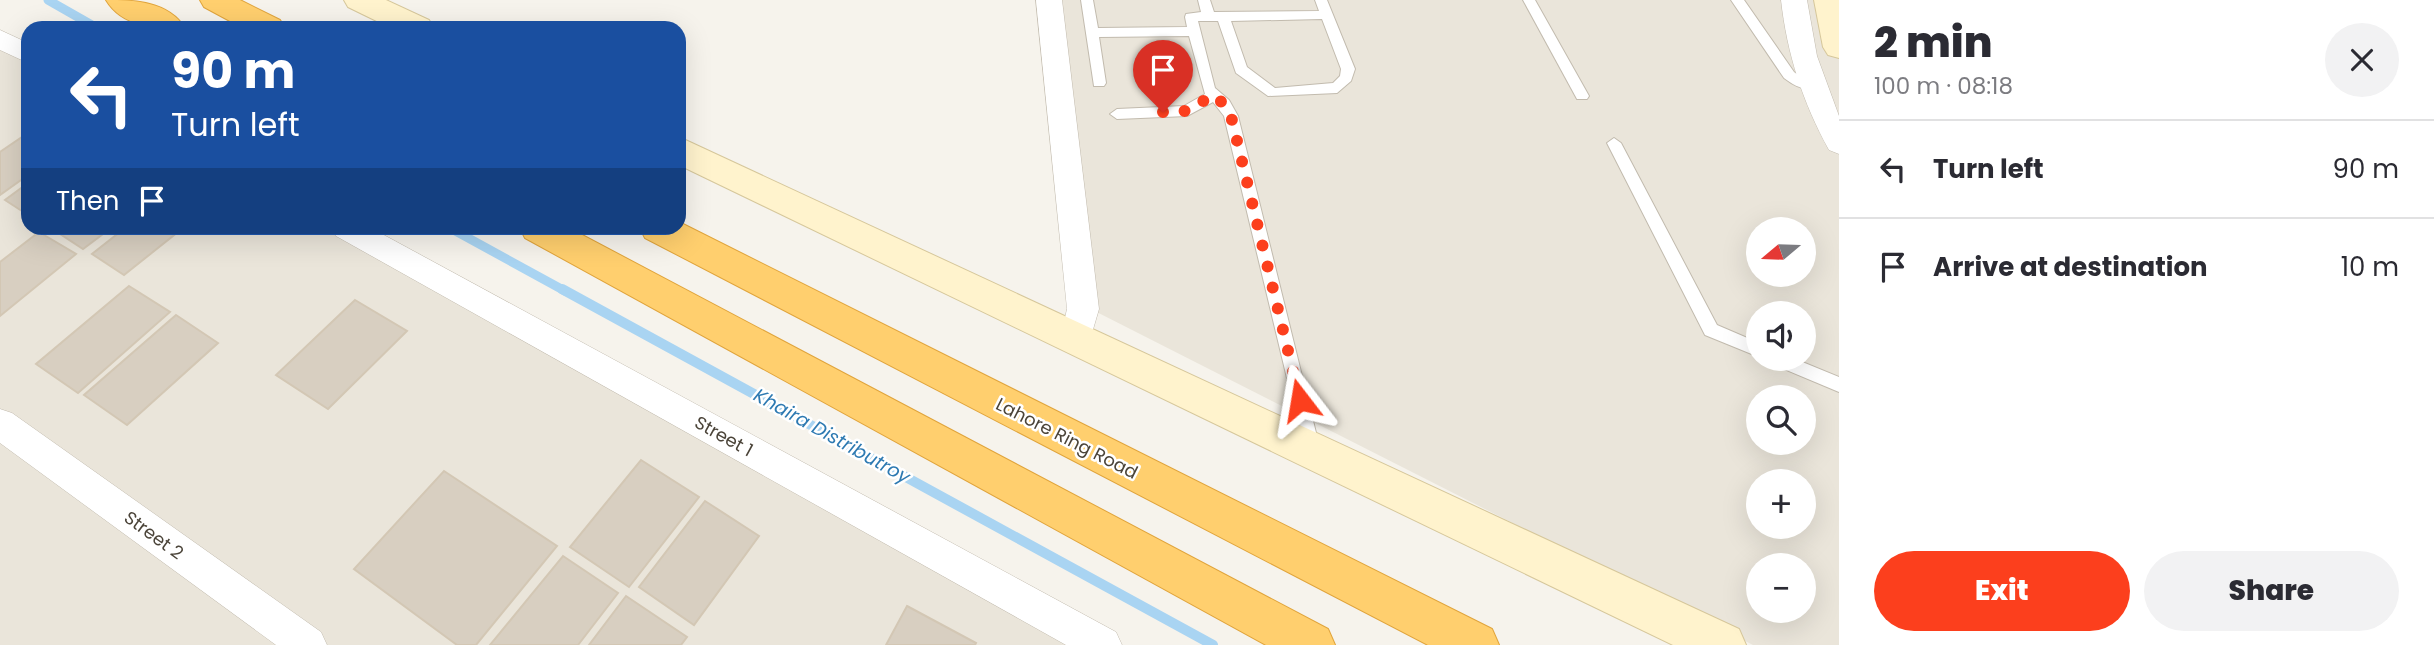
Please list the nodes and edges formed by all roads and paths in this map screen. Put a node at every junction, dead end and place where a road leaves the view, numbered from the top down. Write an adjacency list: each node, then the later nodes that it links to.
1 (121, 0): 14 (highway)
2 (215, 0): 15 (highway)
3 (359, 0): 16 (street)
4 (1049, 0): 33 (street)
5 (1087, 0): 18 (lane)
6 (1204, 0): 13 (lane)
7 (1321, 0): 12 (lane)
8 (1529, 0): 25 (lane)
9 (1737, 0): 23 (lane)
10 (1794, 0): 23 (street)
11 (1829, 0): 20 (street)
12 (1327, 15): 13 (lane); 13 (lane)
13 (1216, 17): 17 (lane)
14 (157, 21)
15 (256, 21)
16 (403, 21)
17 (1194, 31): 18 (lane); 24 (lane)
18 (1091, 33): 22 (lane)
19 (0, 39): 21 (street)
20 (1839, 47)
21 (21, 50)
22 (1098, 83)
23 (1812, 85): 28 (street)
24 (1213, 95): 26 (lane); 38 (lane)
25 (1583, 96)
26 (1117, 114)
27 (1614, 143): 34 (lane)
28 (1839, 143)
29 (686, 153): 33 (street)
30 (358, 235): 40 (street, Street 1)
31 (551, 235): 41 (highway)
32 (672, 235): 42 (highway, Lahore Ring Road)
33 (1076, 340): 38 (street)
34 (1746, 345)
35 (1806, 371): 36 (lane)
36 (1839, 385)
37 (0, 424): 39 (street, Street 2)
38 (1312, 451): 43 (street)
39 (308, 645)
40 (1103, 645)
41 (1312, 645)
42 (1476, 645)
43 (1723, 645)

